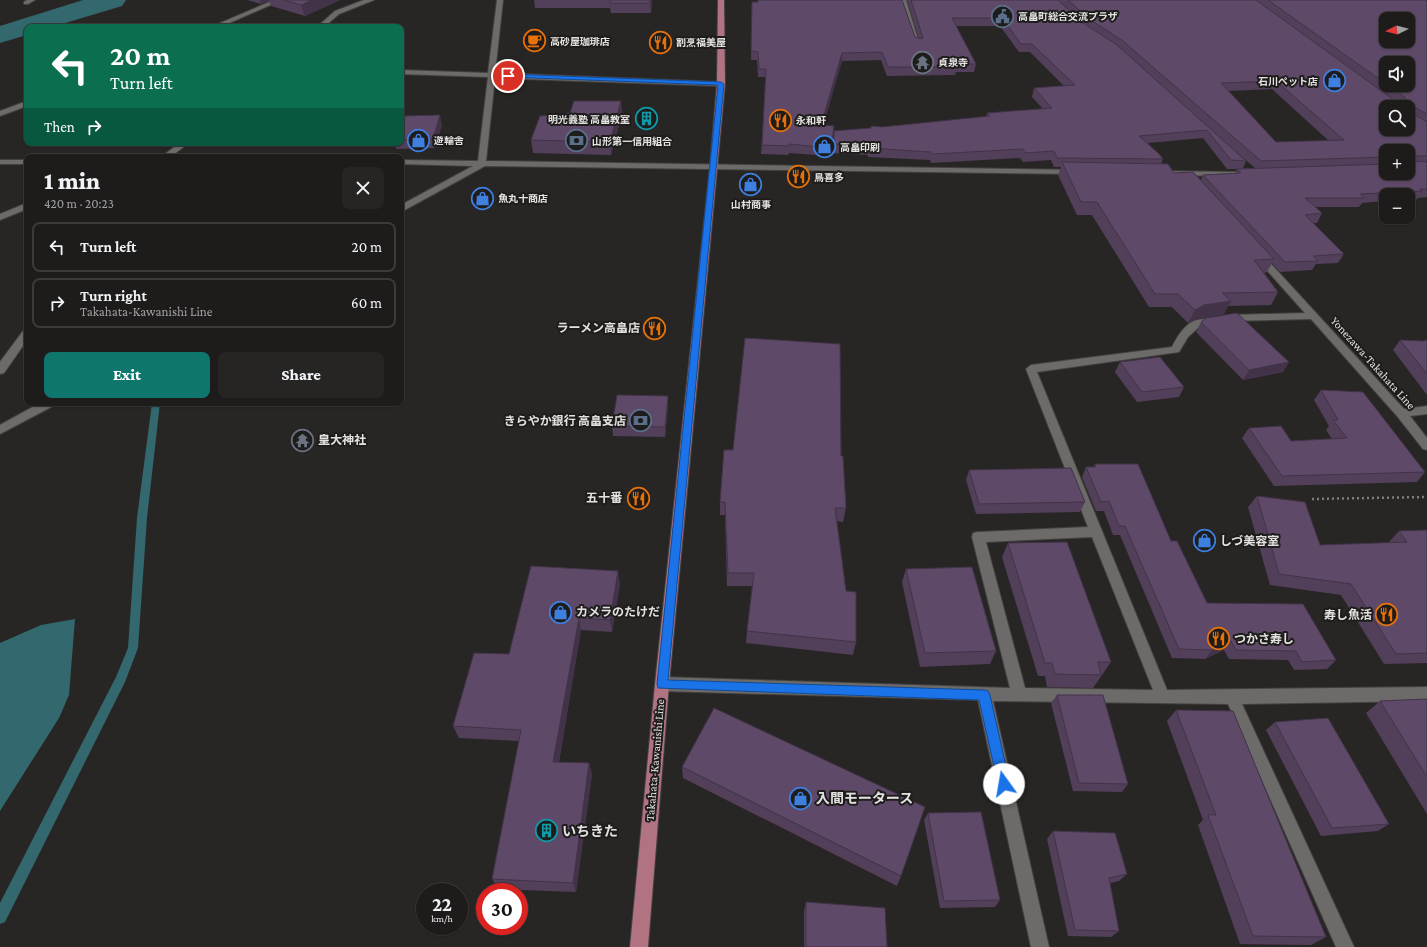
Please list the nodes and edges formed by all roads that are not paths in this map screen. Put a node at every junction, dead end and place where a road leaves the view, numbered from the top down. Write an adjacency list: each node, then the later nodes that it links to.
1 (279, 0): 6 (street)
2 (371, 0): 7 (street)
3 (500, 0): 10 (street)
4 (721, 0): 11 (main road, Takahata-Kawanishi Line)
5 (903, 0): 8 (street)
6 (221, 24)
7 (322, 24)
8 (918, 45)
9 (404, 72): 10 (street)
10 (493, 75): 11 (street); 19 (street)
11 (721, 84): 20 (main road, Takahata-Kawanishi Line)
12 (24, 104): 13 (street)
13 (0, 114)
14 (181, 146): 15 (street)
15 (169, 154)
16 (0, 162): 17 (street)
17 (24, 162)
18 (404, 162): 19 (street)
19 (482, 164): 20 (street); 27 (street)
20 (714, 166): 21 (street); 39 (main road, Takahata-Kawanishi Line)
21 (1087, 172)
22 (1151, 173): 23 (street)
23 (1183, 173): 24 (street); 25 (street)
24 (1246, 174)
25 (1193, 185)
26 (24, 207): 28 (street)
27 (404, 207)
28 (0, 217)
29 (1251, 248): 30 (street, Yonezawa-Takahata Line)
30 (1315, 316): 35 (street, Yonezawa-Takahata Line); 38 (street)
31 (24, 337): 32 (street)
32 (0, 370)
33 (44, 406): 36 (street)
34 (1427, 410): 35 (street)
35 (1401, 413): 37 (street, Yonezawa-Takahata Line)
36 (0, 430)
37 (1427, 446)
38 (1096, 532): 42 (street); 43 (street)
39 (662, 684): 41 (street); 45 (main road, Takahata-Kawanishi Line)
40 (1427, 694): 44 (street)
41 (984, 695): 42 (street); 46 (street)
42 (1019, 695): 43 (street)
43 (1163, 697): 44 (street)
44 (1232, 697): 47 (street)
45 (639, 947)
46 (1040, 947)
47 (1345, 947)

